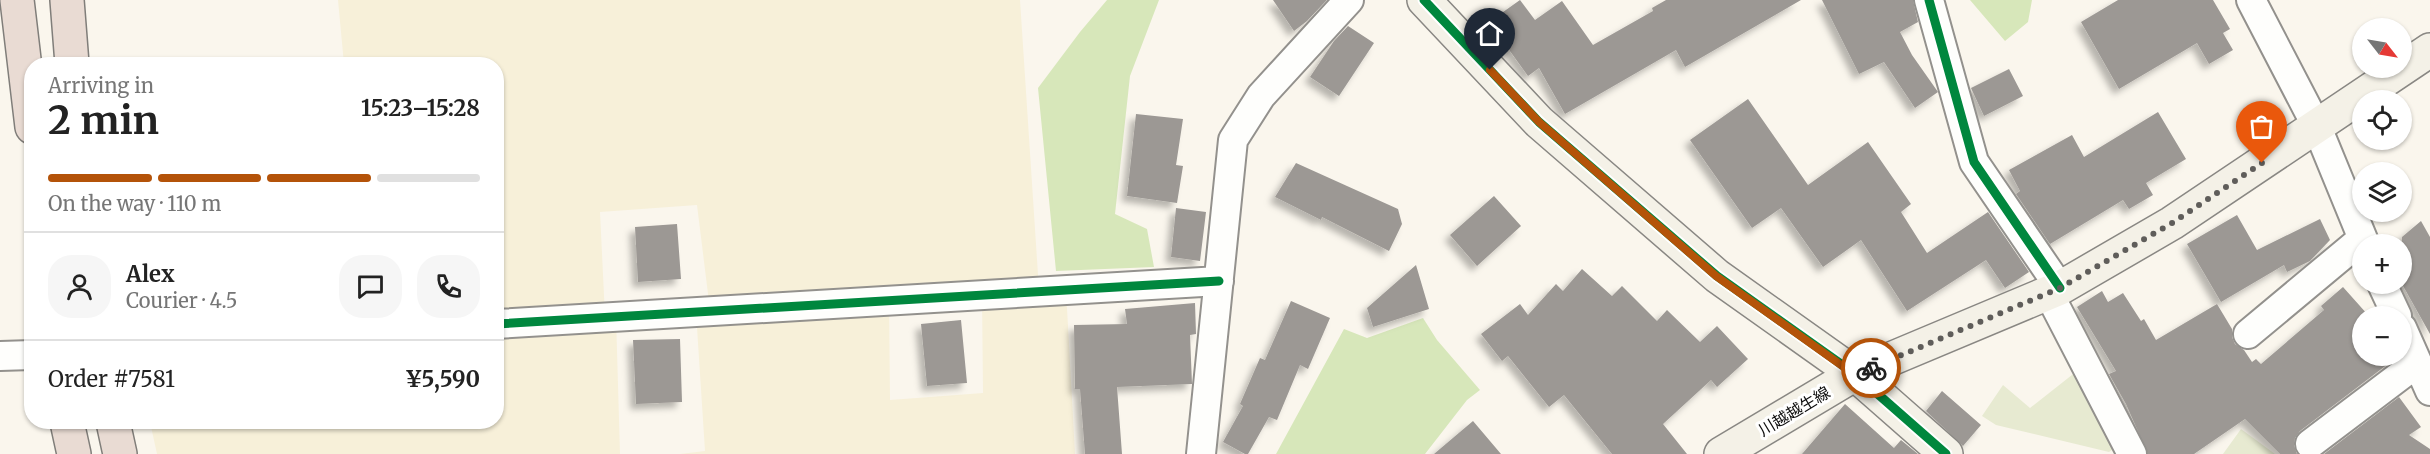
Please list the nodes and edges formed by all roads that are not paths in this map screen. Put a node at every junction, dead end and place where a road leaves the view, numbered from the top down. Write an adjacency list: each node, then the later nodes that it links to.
1 (17, 0): 9 (highway)
2 (67, 0): 8 (highway)
3 (1348, 0): 13 (street)
4 (1424, 0): 21 (main road)
5 (1929, 0): 14 (street)
6 (2251, 0): 10 (street)
7 (2430, 50): 10 (main road, 川越越生線)
8 (71, 57)
9 (24, 59)
10 (2317, 127): 11 (street); 14 (main road, 川越越生線)
11 (2361, 234)
12 (2352, 252): 16 (street)
13 (1219, 281): 15 (street); 28 (street)
14 (2054, 290): 21 (main road, 川越越生線); 31 (street)
15 (504, 324)
16 (2248, 334)
17 (2412, 351): 20 (street)
18 (24, 355): 19 (street)
19 (0, 356)
20 (2417, 363): 22 (street); 25 (street)
21 (1855, 375): 29 (main road, 川越越生線); 30 (main road)
22 (2430, 391)
23 (69, 429): 26 (highway)
24 (115, 429): 27 (highway)
25 (2310, 444)
26 (74, 454)
27 (120, 454)
28 (1201, 454)
29 (1721, 454)
30 (1946, 454)
31 (2132, 454)

